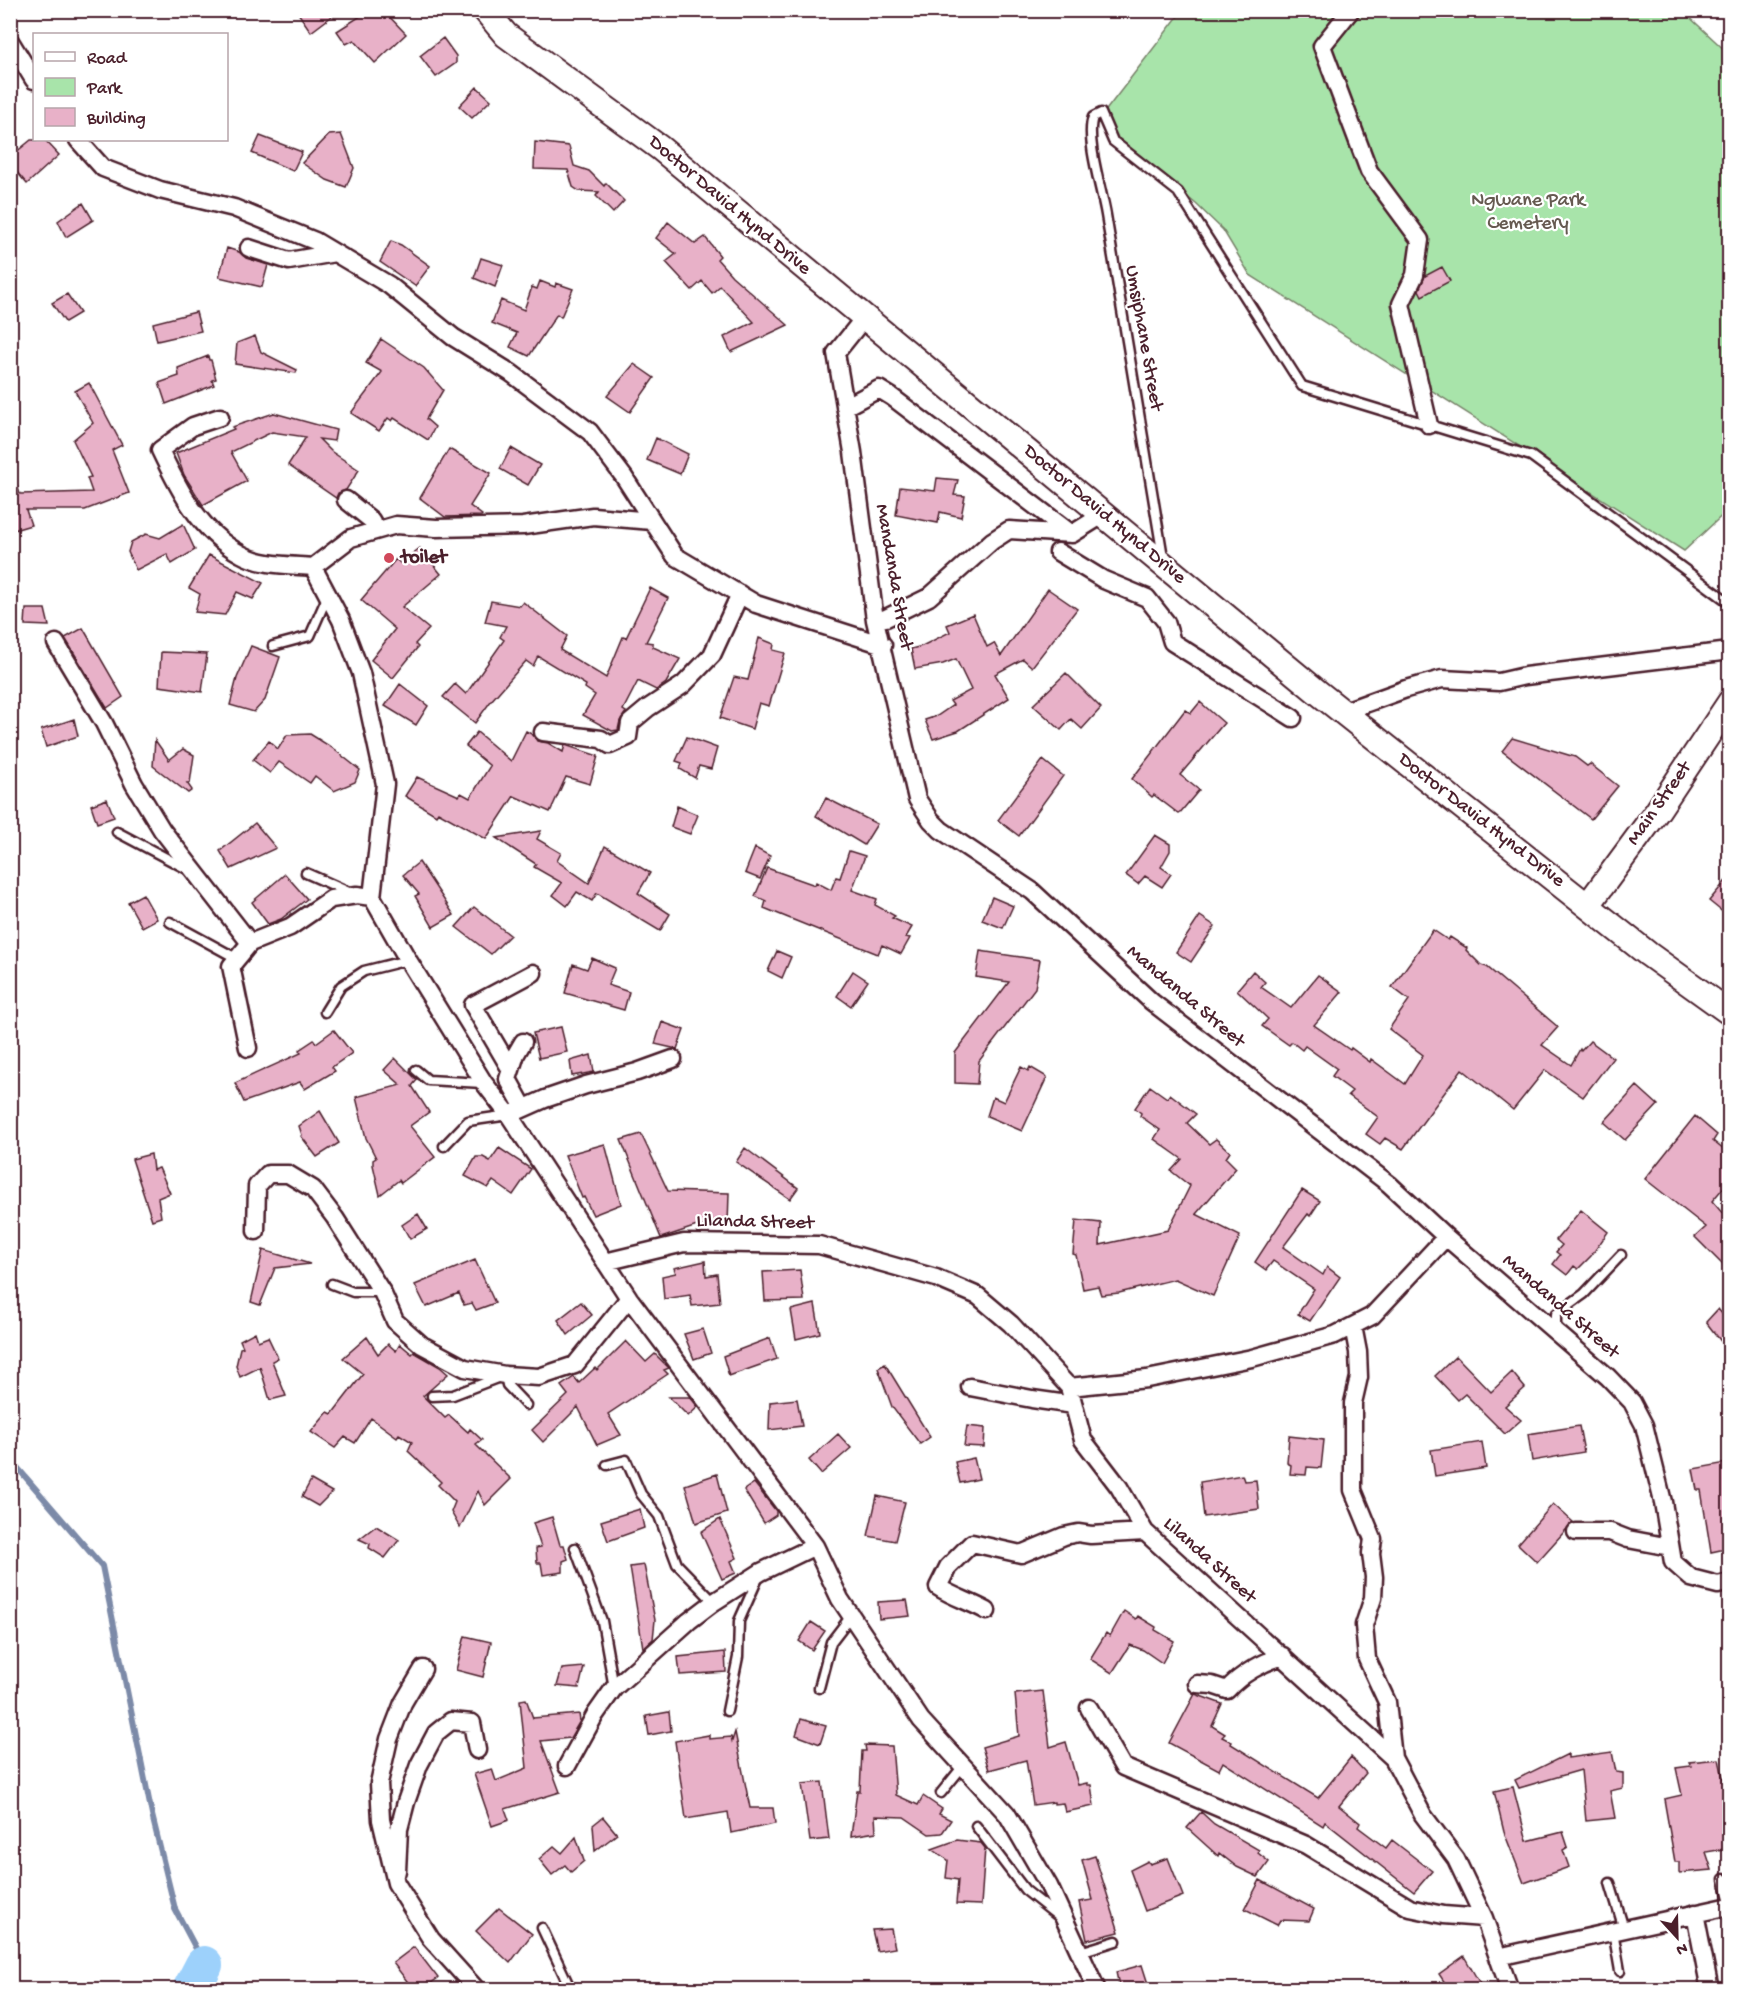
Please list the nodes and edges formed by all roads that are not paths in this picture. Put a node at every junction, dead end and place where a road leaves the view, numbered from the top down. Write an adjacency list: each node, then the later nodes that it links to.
1 (485, 10): 8 (main road, Doctor David Hynd Drive)
2 (1352, 10): 11 (street)
3 (10, 41): 4 (street)
4 (33, 78)
5 (79, 141): 7 (street)
6 (249, 248): 7 (street)
7 (335, 253): 14 (street)
8 (864, 318): 9 (street, Mandanda Street); 13 (main road, Doctor David Hynd Drive)
9 (845, 407): 16 (street); 23 (street, Mandanda Street)
10 (220, 417): 19 (street)
11 (1429, 425): 18 (lane, Umsiphane Street); 22 (lane)
12 (346, 500): 15 (street)
13 (1104, 514): 16 (street); 18 (main road, Doctor David Hynd Drive)
14 (652, 521): 15 (street); 20 (street)
15 (377, 530): 19 (street)
16 (1072, 534): 23 (street)
17 (1058, 552): 30 (street)
18 (1164, 565): 29 (main road, Doctor David Hynd Drive)
19 (313, 567): 21 (street)
20 (740, 594): 25 (street); 31 (street)
21 (328, 595): 26 (lane); 35 (street)
22 (1730, 603)
23 (875, 620): 25 (street, Mandanda Street)
24 (56, 643): 34 (street)
25 (883, 645): 53 (street, Mandanda Street)
26 (273, 646)
27 (1730, 651): 29 (street)
28 (1730, 702): 36 (main road, Main Street)
29 (1342, 712): 36 (main road, Doctor David Hynd Drive)
30 (1293, 718)
31 (543, 732)
32 (117, 832): 34 (lane)
33 (306, 873): 35 (lane)
34 (198, 875): 38 (street)
35 (364, 896): 38 (street); 40 (street)
36 (1588, 905): 43 (main road, Doctor David Hynd Drive)
37 (170, 922): 39 (lane)
38 (250, 943): 39 (street)
39 (236, 958): 45 (street)
40 (408, 960): 42 (lane); 49 (street)
41 (533, 973): 48 (street)
42 (325, 1012)
43 (1730, 1013)
44 (523, 1042): 48 (street)
45 (248, 1048)
46 (672, 1059): 50 (street)
47 (416, 1070): 49 (lane)
48 (511, 1070): 50 (street)
49 (484, 1083): 50 (street)
50 (517, 1112): 51 (lane); 55 (street)
51 (444, 1146)
52 (256, 1231): 57 (street)
53 (1446, 1237): 59 (street); 60 (street, Mandanda Street)
54 (1621, 1255): 60 (lane)
55 (605, 1262): 58 (street); 63 (street, Lilanda Street)
56 (332, 1284): 57 (lane)
57 (382, 1292): 61 (street)
58 (629, 1298): 61 (street); 70 (street)
59 (1353, 1326): 63 (street); 86 (street)
60 (1556, 1332): 71 (street, Mandanda Street)
61 (505, 1375): 64 (lane); 65 (lane)
62 (970, 1387): 66 (street)
63 (1069, 1387): 66 (street, Lilanda Street)
64 (432, 1396)
65 (526, 1405)
66 (1074, 1405): 68 (street, Lilanda Street)
67 (607, 1465): 75 (lane)
68 (1145, 1532): 76 (street); 78 (street, Lilanda Street)
69 (1576, 1532): 71 (street)
70 (815, 1546): 73 (street); 77 (street)
71 (1670, 1547): 74 (street, Mandanda Street)
72 (575, 1548): 81 (lane)
73 (760, 1572): 75 (street); 84 (lane)
74 (1730, 1582)
75 (714, 1602): 81 (street)
76 (987, 1611)
77 (851, 1615): 82 (lane); 88 (street)
78 (1284, 1656): 80 (street); 86 (street, Lilanda Street)
79 (423, 1669): 92 (street)
80 (1197, 1684)
81 (614, 1688): 87 (street)
82 (819, 1688)
83 (1089, 1708): 96 (street)
84 (727, 1711)
85 (477, 1750): 92 (street)
86 (1393, 1758): 96 (street, Lilanda Street)
87 (567, 1766)
88 (963, 1766): 89 (lane); 97 (street)
89 (941, 1793)
90 (976, 1826): 97 (lane)
91 (1724, 1880): 94 (lane)
92 (396, 1883): 104 (street)
93 (1610, 1883): 99 (lane)
94 (1730, 1904): 95 (street)
95 (1695, 1913): 99 (street); 108 (street)
96 (1484, 1918): 102 (street, Lilanda Street)
97 (1066, 1923): 101 (street)
98 (542, 1928): 105 (lane)
99 (1618, 1930): 102 (street); 103 (lane)
100 (1116, 1941): 101 (lane)
101 (1080, 1952): 106 (street)
102 (1498, 1957): 107 (street, Lilanda Street)
103 (1620, 1971)
104 (477, 1989)
105 (571, 1989)
106 (1097, 1989)
107 (1510, 1989)
108 (1710, 1989)

